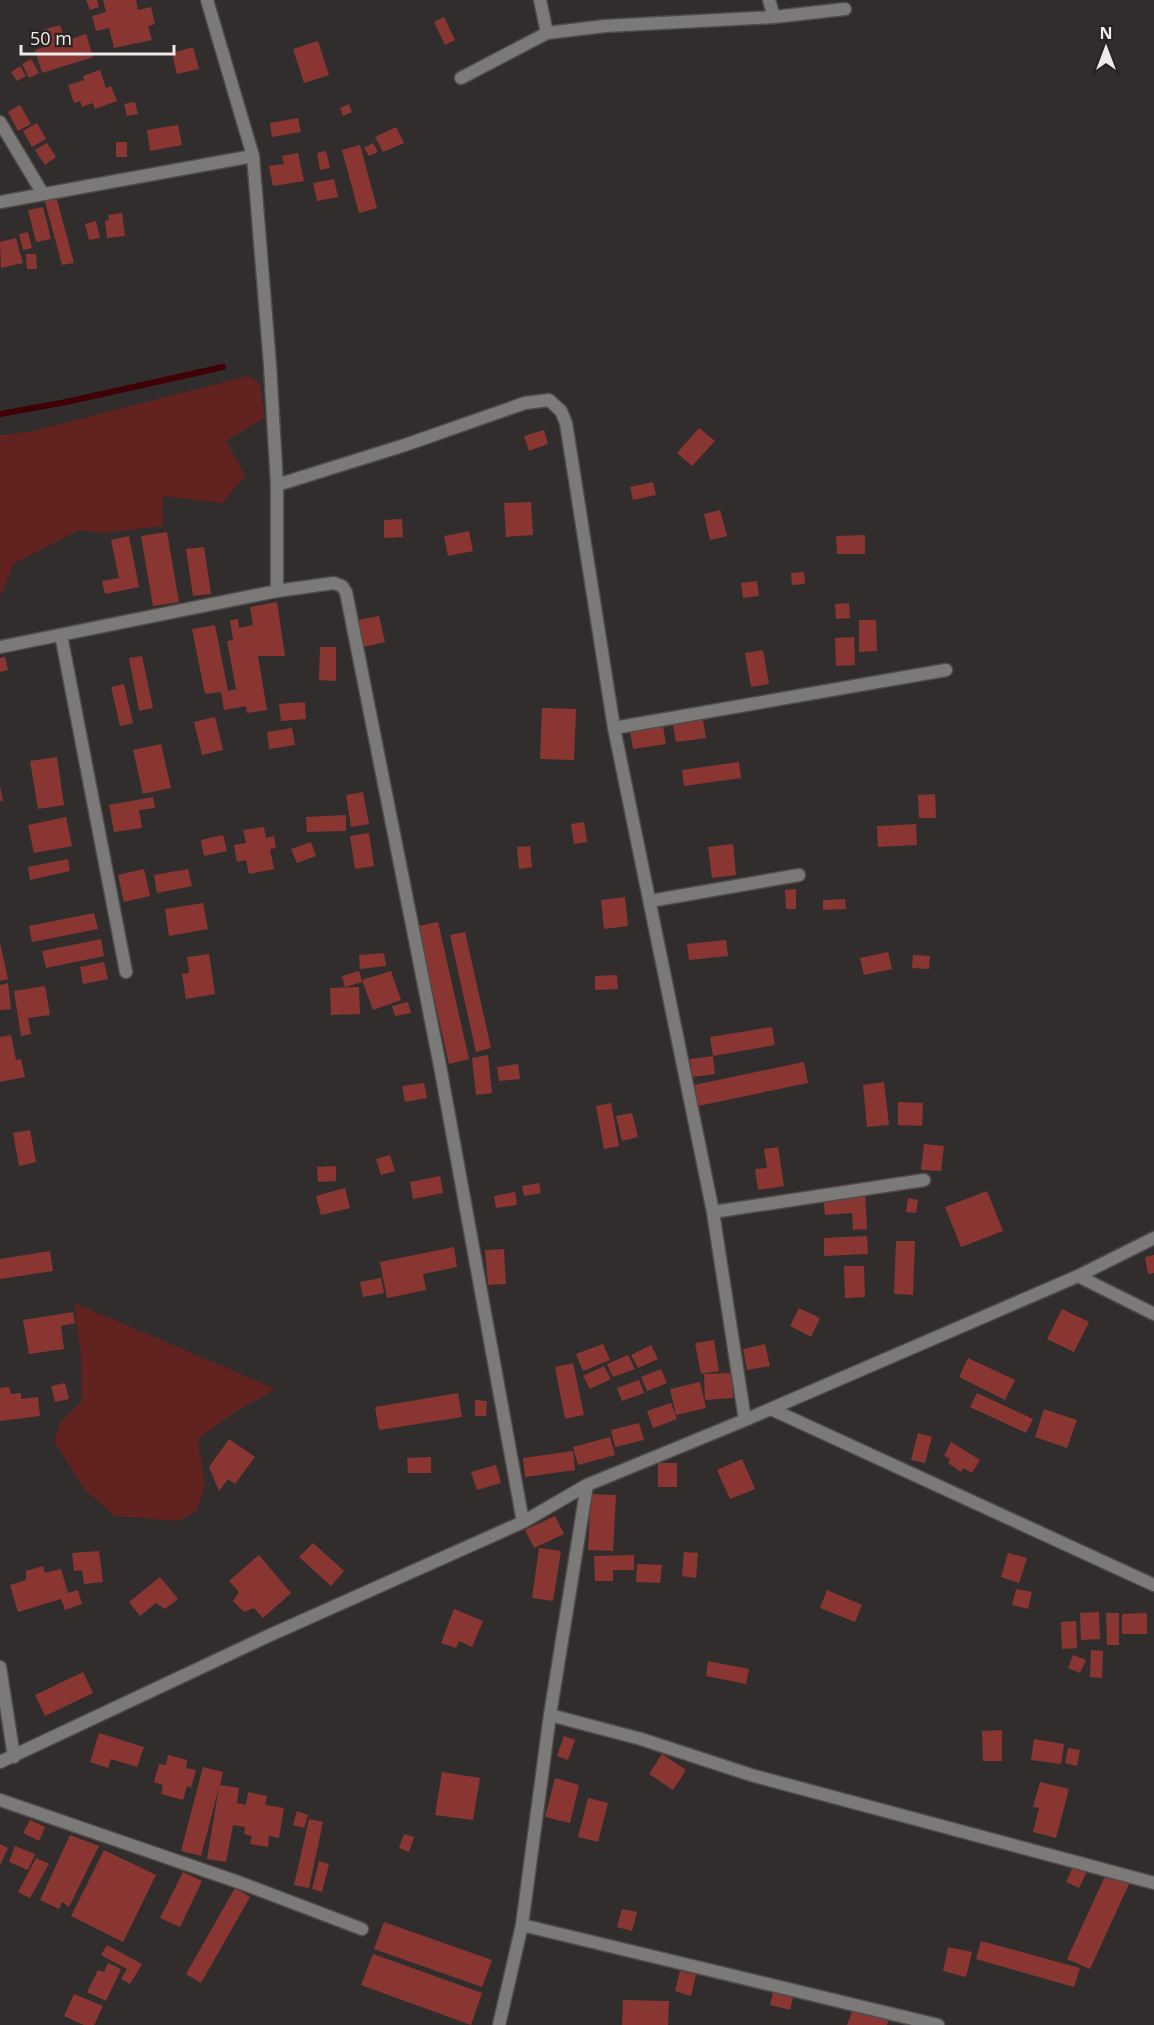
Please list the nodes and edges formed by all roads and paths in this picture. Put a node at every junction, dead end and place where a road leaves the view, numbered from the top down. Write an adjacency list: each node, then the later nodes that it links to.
1 (207, 0): 9 (street)
2 (540, 0): 6 (street)
3 (769, 0): 5 (street)
4 (845, 9): 5 (street)
5 (774, 16): 6 (street)
6 (547, 33): 7 (street)
7 (461, 78)
8 (0, 122): 10 (street)
9 (253, 156): 10 (street); 12 (street)
10 (43, 194): 11 (street)
11 (0, 202)
12 (277, 485): 13 (street); 17 (street)
13 (277, 591): 14 (street); 29 (street)
14 (61, 635): 15 (street); 20 (street)
15 (0, 646)
16 (946, 670): 17 (street)
17 (614, 728): 19 (street)
18 (799, 875): 19 (street)
19 (650, 901): 22 (street)
20 (126, 972)
21 (924, 1180): 22 (street)
22 (713, 1212): 27 (street)
23 (1154, 1238): 24 (street)
24 (1078, 1276): 25 (street); 26 (street)
25 (1154, 1314)
26 (771, 1409): 27 (street); 30 (street)
27 (745, 1420): 28 (street)
28 (587, 1485): 29 (street); 32 (street)
29 (523, 1522): 33 (street)
30 (1154, 1585)
31 (0, 1667): 33 (street)
32 (550, 1715): 36 (street); 37 (street)
33 (14, 1757): 34 (street)
34 (0, 1762)
35 (0, 1800): 38 (street)
36 (1154, 1883)
37 (522, 1925): 39 (street); 40 (street)
38 (362, 1929)
39 (499, 2025)
40 (938, 2025)

